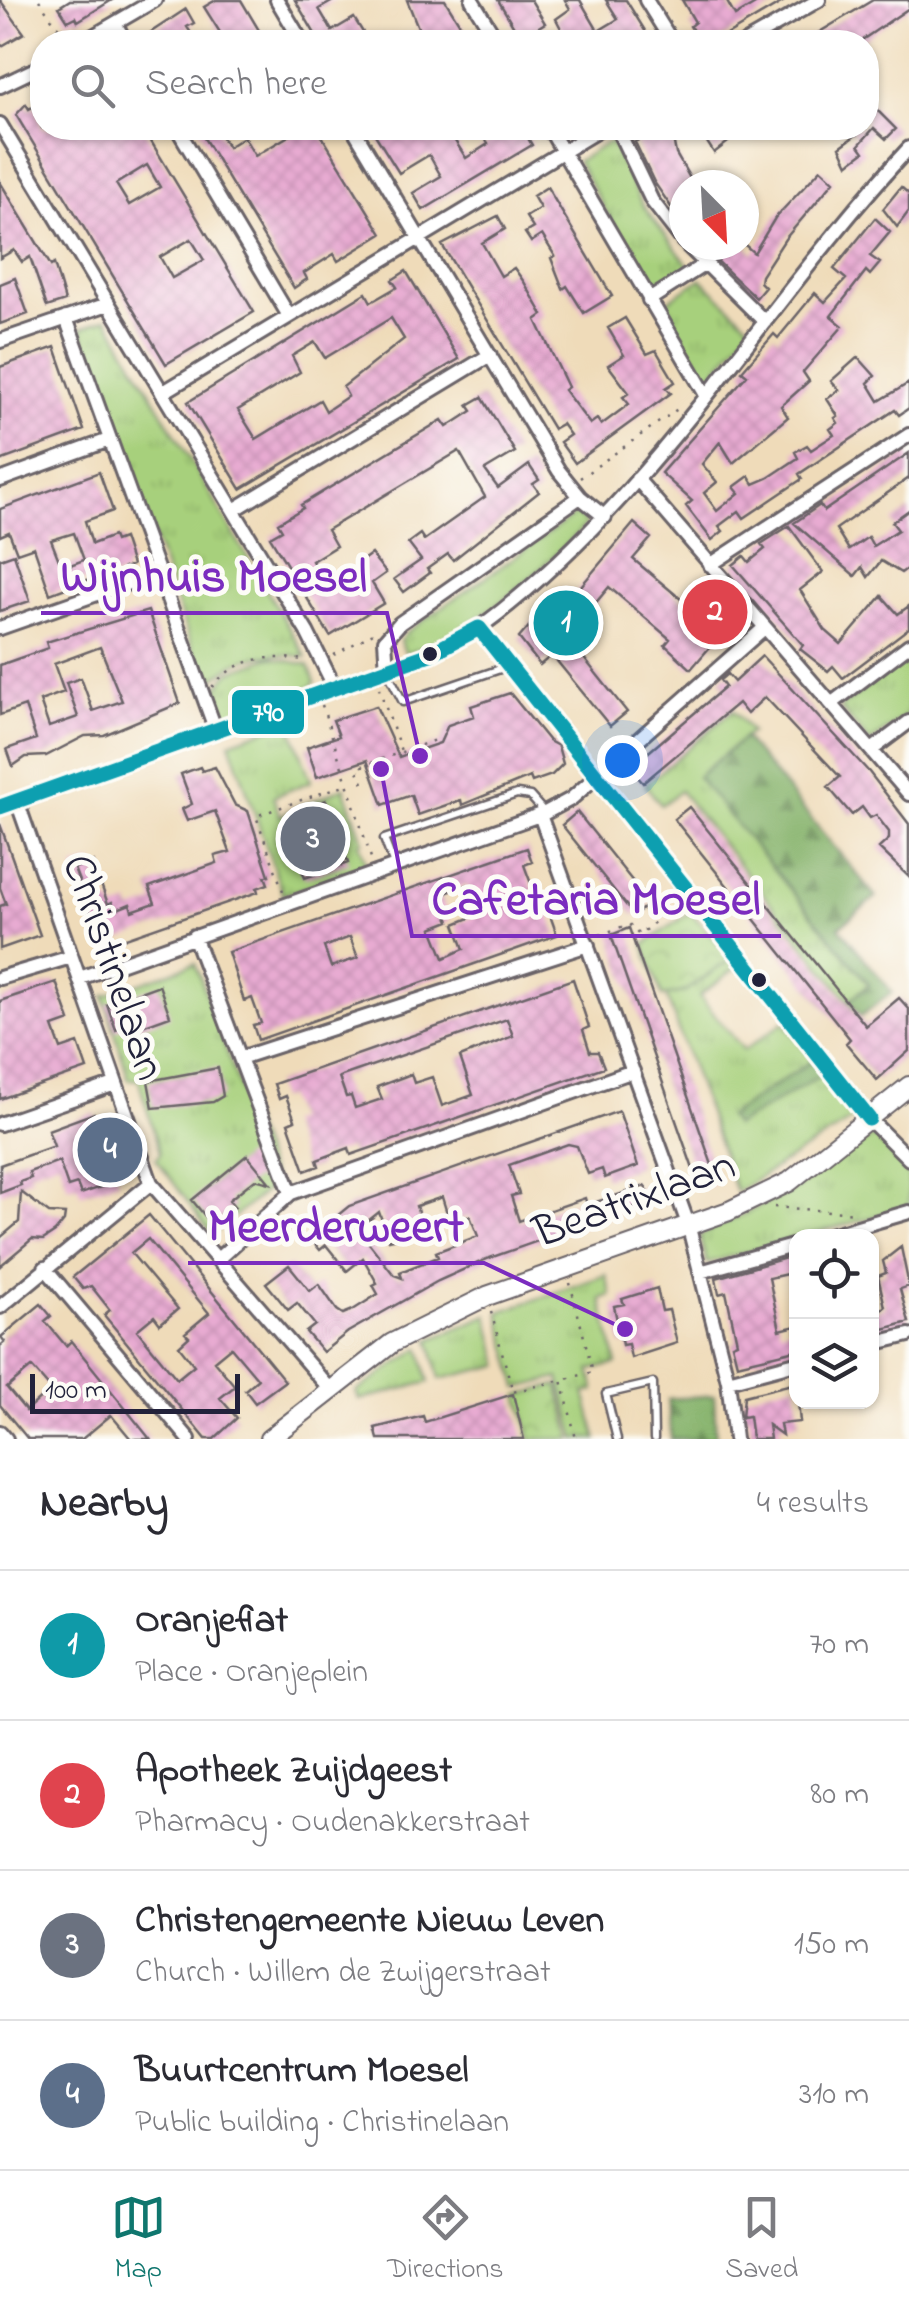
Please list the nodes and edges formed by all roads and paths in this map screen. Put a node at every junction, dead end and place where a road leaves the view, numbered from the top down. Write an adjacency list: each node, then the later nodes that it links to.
1 (39, 0): 8 (path)
2 (155, 0): 7 (street)
3 (277, 0): 11 (street)
4 (472, 0): 12 (street)
5 (646, 0): 13 (street)
6 (812, 2): 14 (street)
7 (115, 24): 9 (street); 10 (street)
8 (60, 30)
9 (105, 30)
10 (119, 30)
11 (295, 30)
12 (491, 30)
13 (665, 30)
14 (766, 30)
15 (30, 72): 16 (street)
16 (0, 86)
17 (0, 124): 30 (street)
18 (184, 140): 31 (street)
19 (360, 140): 26 (street)
20 (556, 140): 24 (street)
21 (582, 140): 24 (street)
22 (624, 140): 25 (street)
23 (909, 148): 33 (street)
24 (563, 151): 26 (street); 29 (street)
25 (669, 223)
26 (418, 238): 31 (street); 35 (street)
27 (702, 260): 28 (street)
28 (706, 264): 29 (street); 33 (street)
29 (649, 300): 37 (street)
30 (108, 304): 32 (street); 36 (street)
31 (289, 316): 36 (street)
32 (66, 318): 34 (street); 39 (street)
33 (765, 322): 37 (street)
34 (0, 342)
35 (490, 355): 42 (street); 44 (street)
36 (162, 393): 44 (street)
37 (706, 395): 41 (street); 42 (path)
38 (909, 434): 46 (street)
39 (109, 440): 40 (street); 47 (street)
40 (0, 480)
41 (637, 480): 45 (street); 46 (street)
42 (570, 485): 43 (street)
43 (580, 497): 45 (street); 48 (street)
44 (234, 510): 53 (street)
45 (605, 517): 50 (street)
46 (710, 565): 51 (street)
47 (157, 573): 49 (street); 58 (street)
48 (400, 624): 53 (path); 55 (street)
49 (0, 628)
50 (479, 628): 54 (street); 55 (street)
51 (763, 628): 59 (street); 65 (street)
52 (909, 645): 59 (street)
53 (322, 662): 56 (street); 58 (path)
54 (509, 666): 55 (lane); 65 (street)
55 (380, 672): 56 (street); 64 (path)
56 (335, 688): 57 (street)
57 (318, 694): 61 (street); 67 (path)
58 (204, 698): 61 (street)
59 (831, 704): 63 (street)
60 (909, 722): 63 (street)
61 (216, 731): 69 (street)
62 (435, 740): 64 (path)
63 (873, 750): 68 (street)
64 (402, 752): 66 (path)
65 (596, 774): 71 (street); 74 (street)
66 (363, 784)
67 (345, 785): 73 (path); 75 (path)
68 (909, 794)
69 (17, 801): 70 (street); 78 (street, Christinelaan)
70 (0, 807)
71 (543, 814): 72 (street); 72 (lane); 77 (street)
72 (394, 864): 73 (street)
73 (376, 871): 75 (street)
74 (690, 893): 77 (path); 85 (street)
75 (288, 903): 76 (street)
76 (194, 936): 80 (street); 81 (street)
77 (588, 945): 81 (street); 82 (street)
78 (71, 957): 79 (street); 80 (street, Christinelaan)
79 (0, 978)
80 (80, 978): 83 (street, Christinelaan)
81 (240, 1058): 89 (street)
82 (633, 1071): 89 (street); 93 (street)
83 (116, 1084): 86 (street); 88 (street, Christinelaan)
84 (909, 1086): 85 (street, Beatrixlaan)
85 (870, 1119): 87 (street); 90 (street, Beatrixlaan)
86 (0, 1124)
87 (909, 1160)
88 (152, 1183): 96 (street, Christinelaan); 97 (street)
89 (291, 1193): 96 (street)
90 (742, 1204): 92 (path); 93 (street, Beatrixlaan)
91 (909, 1212): 94 (street)
92 (858, 1214)
93 (688, 1224): 98 (street, Beatrixlaan); 99 (street)
94 (850, 1229)
95 (789, 1247): 99 (street)
96 (219, 1258): 107 (street, Christinelaan)
97 (45, 1268): 101 (street); 110 (street)
98 (566, 1268): 100 (street, Beatrixlaan); 105 (path)
99 (700, 1272): 106 (street)
100 (487, 1296): 105 (path); 107 (street, Beatrixlaan)
101 (0, 1308)
102 (909, 1335): 103 (street)
103 (879, 1342)
104 (789, 1366): 106 (street)
105 (562, 1380): 112 (path)
106 (728, 1381): 115 (street)
107 (330, 1388): 111 (street, Beatrixlaan)
108 (0, 1432): 109 (street)
109 (6, 1439)
110 (189, 1439)
111 (269, 1439)
112 (576, 1439)
113 (618, 1439): 114 (lane)
114 (654, 1439)
115 (735, 1439)

